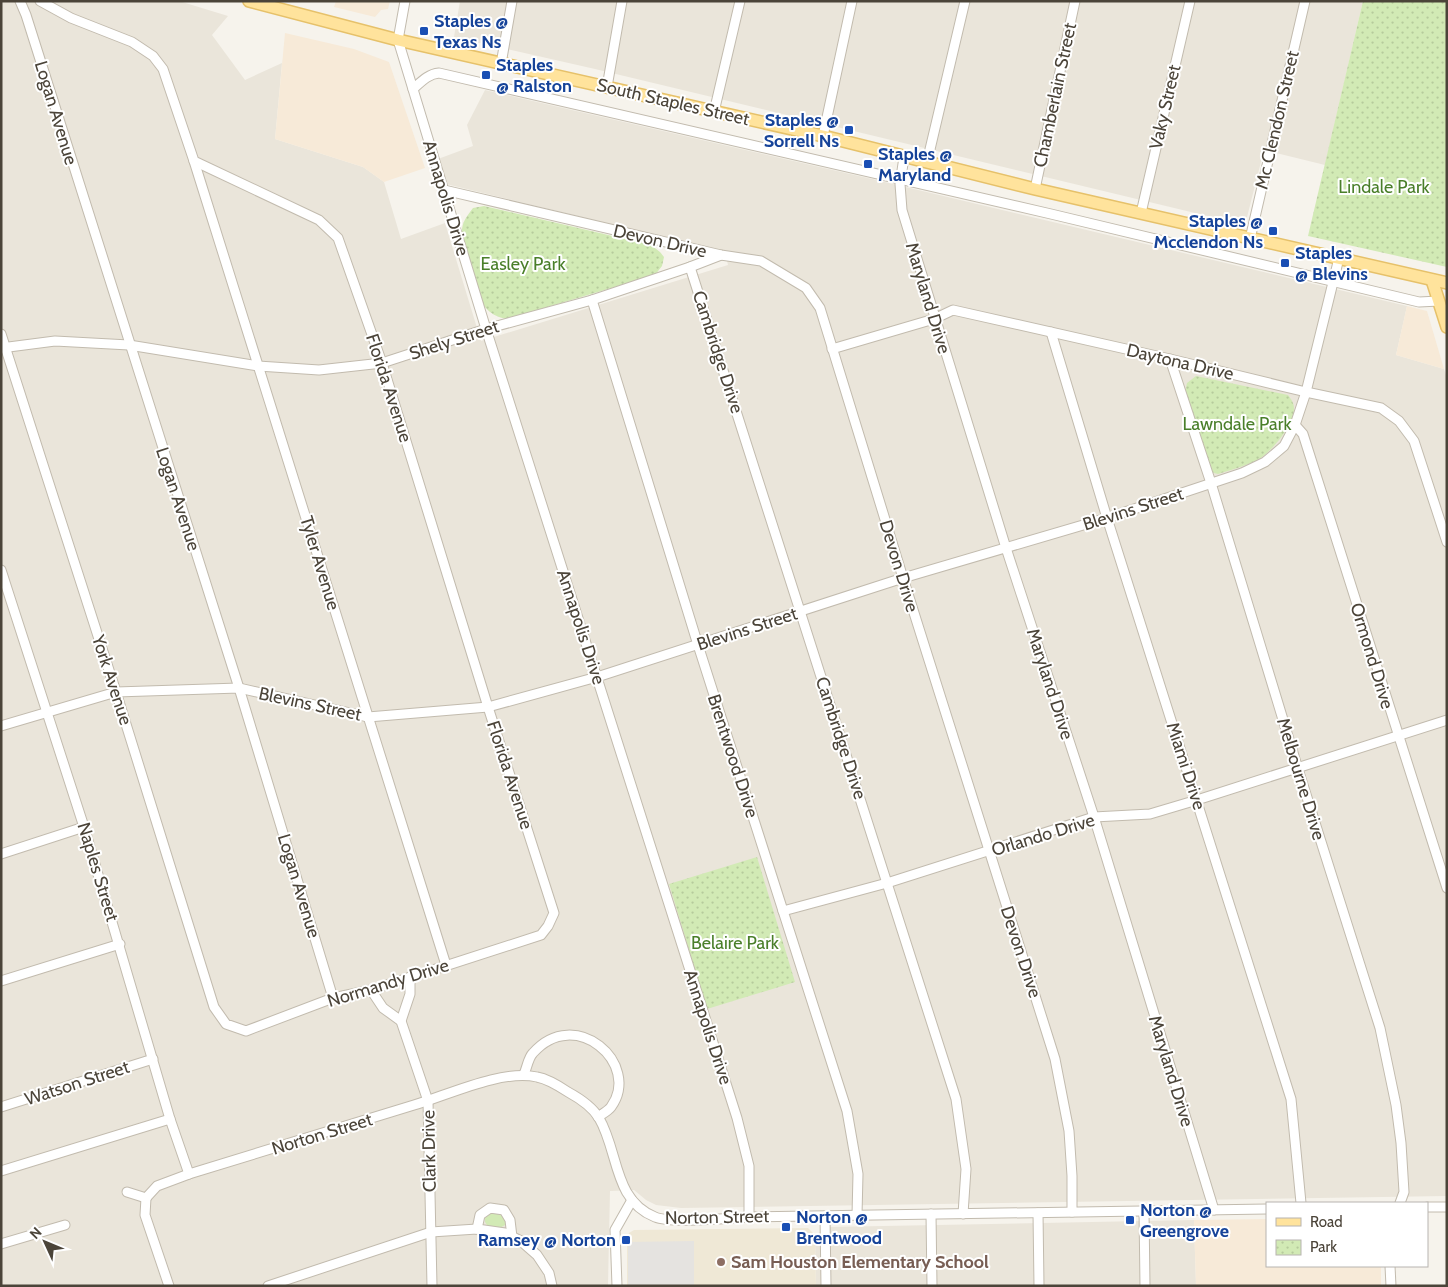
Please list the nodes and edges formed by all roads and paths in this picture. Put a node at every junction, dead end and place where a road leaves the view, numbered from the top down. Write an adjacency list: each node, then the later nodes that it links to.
1 (20, 1): 40 (street, Logan Avenue)
2 (40, 1): 20 (street)
3 (250, 1): 13 (main road, South Staples Street)
4 (405, 1): 13 (street)
5 (512, 1): 14 (street)
6 (622, 1): 15 (street)
7 (740, 1): 17 (street)
8 (852, 1): 18 (street)
9 (965, 1): 21 (street)
10 (1075, 1): 23 (street, Chamberlain Street)
11 (1190, 1): 25 (street, Vaky Street)
12 (1305, 1): 26 (street, Mc Clendon Street)
13 (398, 40): 14 (main road, South Staples Street); 16 (street, Annapolis Drive)
14 (501, 64): 15 (main road, South Staples Street)
15 (607, 87): 17 (main road, South Staples Street)
16 (413, 89): 22 (street); 24 (street, Annapolis Drive)
17 (714, 112): 18 (main road, South Staples Street)
18 (823, 136): 19 (main road, South Staples Street)
19 (904, 157): 21 (main road, South Staples Street); 22 (street, Maryland Drive)
20 (194, 162): 44 (street, Florida Avenue); 45 (street, Tyler Avenue)
21 (928, 162): 23 (main road, South Staples Street)
22 (901, 180): 31 (street); 35 (street, Maryland Drive)
23 (1035, 189): 25 (main road, South Staples Street)
24 (444, 190): 27 (street, Devon Drive); 37 (street, Annapolis Drive)
25 (1141, 212): 26 (main road, South Staples Street)
26 (1250, 239): 28 (main road, South Staples Street)
27 (721, 255): 29 (street, Shely Street); 42 (street, Devon Drive)
28 (1339, 258): 30 (main road, South Staples Street); 31 (street, Blevins Street)
29 (690, 267): 33 (street, Shely Street); 55 (street, Cambridge Drive)
30 (1432, 280): 32 (main road, South Staples Street); 34 (main road)
31 (1333, 282): 34 (street); 46 (street, Blevins Street)
32 (1447, 283)
33 (592, 300): 37 (street, Shely Street); 56 (street, Brentwood Drive)
34 (1439, 301): 36 (main road)
35 (934, 319): 38 (street, Daytona Drive); 42 (street, Daytona Drive); 51 (street, Maryland Drive)
36 (1447, 327)
37 (486, 329): 44 (street, Shely Street); 57 (street, Annapolis Drive)
38 (1051, 332): 43 (street, Daytona Drive); 49 (street, Miami Drive)
39 (1, 334): 41 (street, York Avenue)
40 (129, 345): 41 (street, Shely Street); 45 (street, Shely Street); 58 (street, Logan Avenue)
41 (3, 348): 59 (street, York Avenue)
42 (832, 349): 53 (street, Devon Drive)
43 (1170, 359): 46 (street, Daytona Drive); 48 (street, Melbourne Drive)
44 (382, 363): 45 (street, Shely Street); 60 (street, Florida Avenue)
45 (258, 366): 62 (street, Tyler Avenue)
46 (1306, 392): 47 (street, Blevins Street); 50 (street, Daytona Drive)
47 (1296, 425): 48 (street, Blevins Street); 65 (street, Ormond Drive)
48 (1211, 483): 49 (street, Blevins Street); 66 (street, Melbourne Drive)
49 (1107, 518): 51 (street, Blevins Street); 67 (street, Miami Drive)
50 (1447, 542)
51 (1006, 548): 53 (street, Blevins Street); 68 (street, Maryland Drive)
52 (1, 570): 54 (street, Naples Street)
53 (903, 578): 55 (street, Blevins Street); 70 (street, Devon Drive)
54 (6, 598): 61 (street, Naples Street)
55 (800, 611): 56 (street, Blevins Street); 72 (street, Cambridge Drive)
56 (698, 645): 57 (street, Blevins Street); 74 (street, Brentwood Drive)
57 (597, 677): 60 (street, Blevins Street); 108 (street, Annapolis Drive)
58 (239, 688): 59 (street, Blevins Street); 62 (street, Blevins Street); 81 (street, Logan Avenue)
59 (116, 692): 61 (street, Blevins Street); 83 (street, York Avenue)
60 (488, 707): 62 (street, Blevins Street); 75 (street, Florida Avenue)
61 (47, 712): 64 (street, Blevins Street); 69 (street, Naples Street)
62 (368, 717): 77 (street, Tyler Avenue)
63 (1447, 720): 65 (street, Orlando Drive)
64 (1, 726)
65 (1397, 735): 66 (street, Orlando Drive); 73 (street, Ormond Drive)
66 (1298, 769): 67 (street, Orlando Drive); 96 (street, Melbourne Drive)
67 (1197, 800): 68 (street, Orlando Drive); 95 (street, Miami Drive)
68 (1094, 817): 70 (street, Orlando Drive); 100 (street, Maryland Drive)
69 (84, 827): 71 (street); 76 (street, Naples Street)
70 (989, 851): 72 (street, Orlando Drive); 103 (street, Devon Drive)
71 (1, 854)
72 (887, 884): 74 (street, Orlando Drive); 105 (street, Cambridge Drive)
73 (1447, 888)
74 (783, 911): 106 (street, Brentwood Drive)
75 (548, 926): 77 (street, Normandy Drive)
76 (120, 944): 79 (street); 84 (street, Naples Street)
77 (446, 965): 78 (street, Normandy Drive)
78 (410, 977): 80 (street, Normandy Drive); 82 (street)
79 (1, 981)
80 (371, 990): 81 (street, Normandy Drive); 82 (street)
81 (333, 998): 83 (street, Normandy Drive)
82 (401, 1021): 86 (street, Clark Drive)
83 (226, 1024)
84 (153, 1059): 87 (street, Watson Street); 89 (street, Naples Street)
85 (524, 1074): 86 (street, Norton Street); 88 (street, Norton Street); 88 (street)
86 (428, 1101): 91 (street, Norton Street); 111 (street, Clark Drive)
87 (1, 1108)
88 (598, 1116): 94 (street, Norton Street)
89 (170, 1119): 90 (street); 91 (street, Naples Street)
90 (1, 1171)
91 (189, 1174): 93 (street, Norton Street)
92 (127, 1192): 93 (street)
93 (146, 1198): 115 (street)
94 (632, 1200): 108 (street, Norton Street); 119 (street)
95 (1301, 1202)
96 (1400, 1202)
97 (1428, 1207): 98 (street)
98 (1447, 1207)
99 (1266, 1209): 100 (street, Norton Street)
100 (1214, 1210): 101 (street, Norton Street)
101 (1144, 1211): 103 (street, Norton Street); 123 (street)
102 (1038, 1212): 103 (street, Norton Street); 105 (street, Norton Street); 122 (street)
103 (1072, 1212)
104 (931, 1214): 105 (street, Norton Street); 106 (street, Norton Street); 121 (street)
105 (963, 1214)
106 (857, 1215): 107 (street, Norton Street)
107 (825, 1216): 108 (street, Norton Street); 120 (street)
108 (749, 1217)
109 (65, 1225): 113 (street)
110 (477, 1229): 111 (street); 112 (street); 112 (street)
111 (431, 1232): 116 (street); 117 (street, Clark Drive)
112 (512, 1237): 118 (street)
113 (1, 1244)
114 (1390, 1267): 124 (street)
115 (169, 1286)
116 (268, 1286)
117 (432, 1286)
118 (552, 1286)
119 (617, 1286)
120 (826, 1286)
121 (932, 1286)
122 (1039, 1286)
123 (1145, 1286)
124 (1391, 1286)

